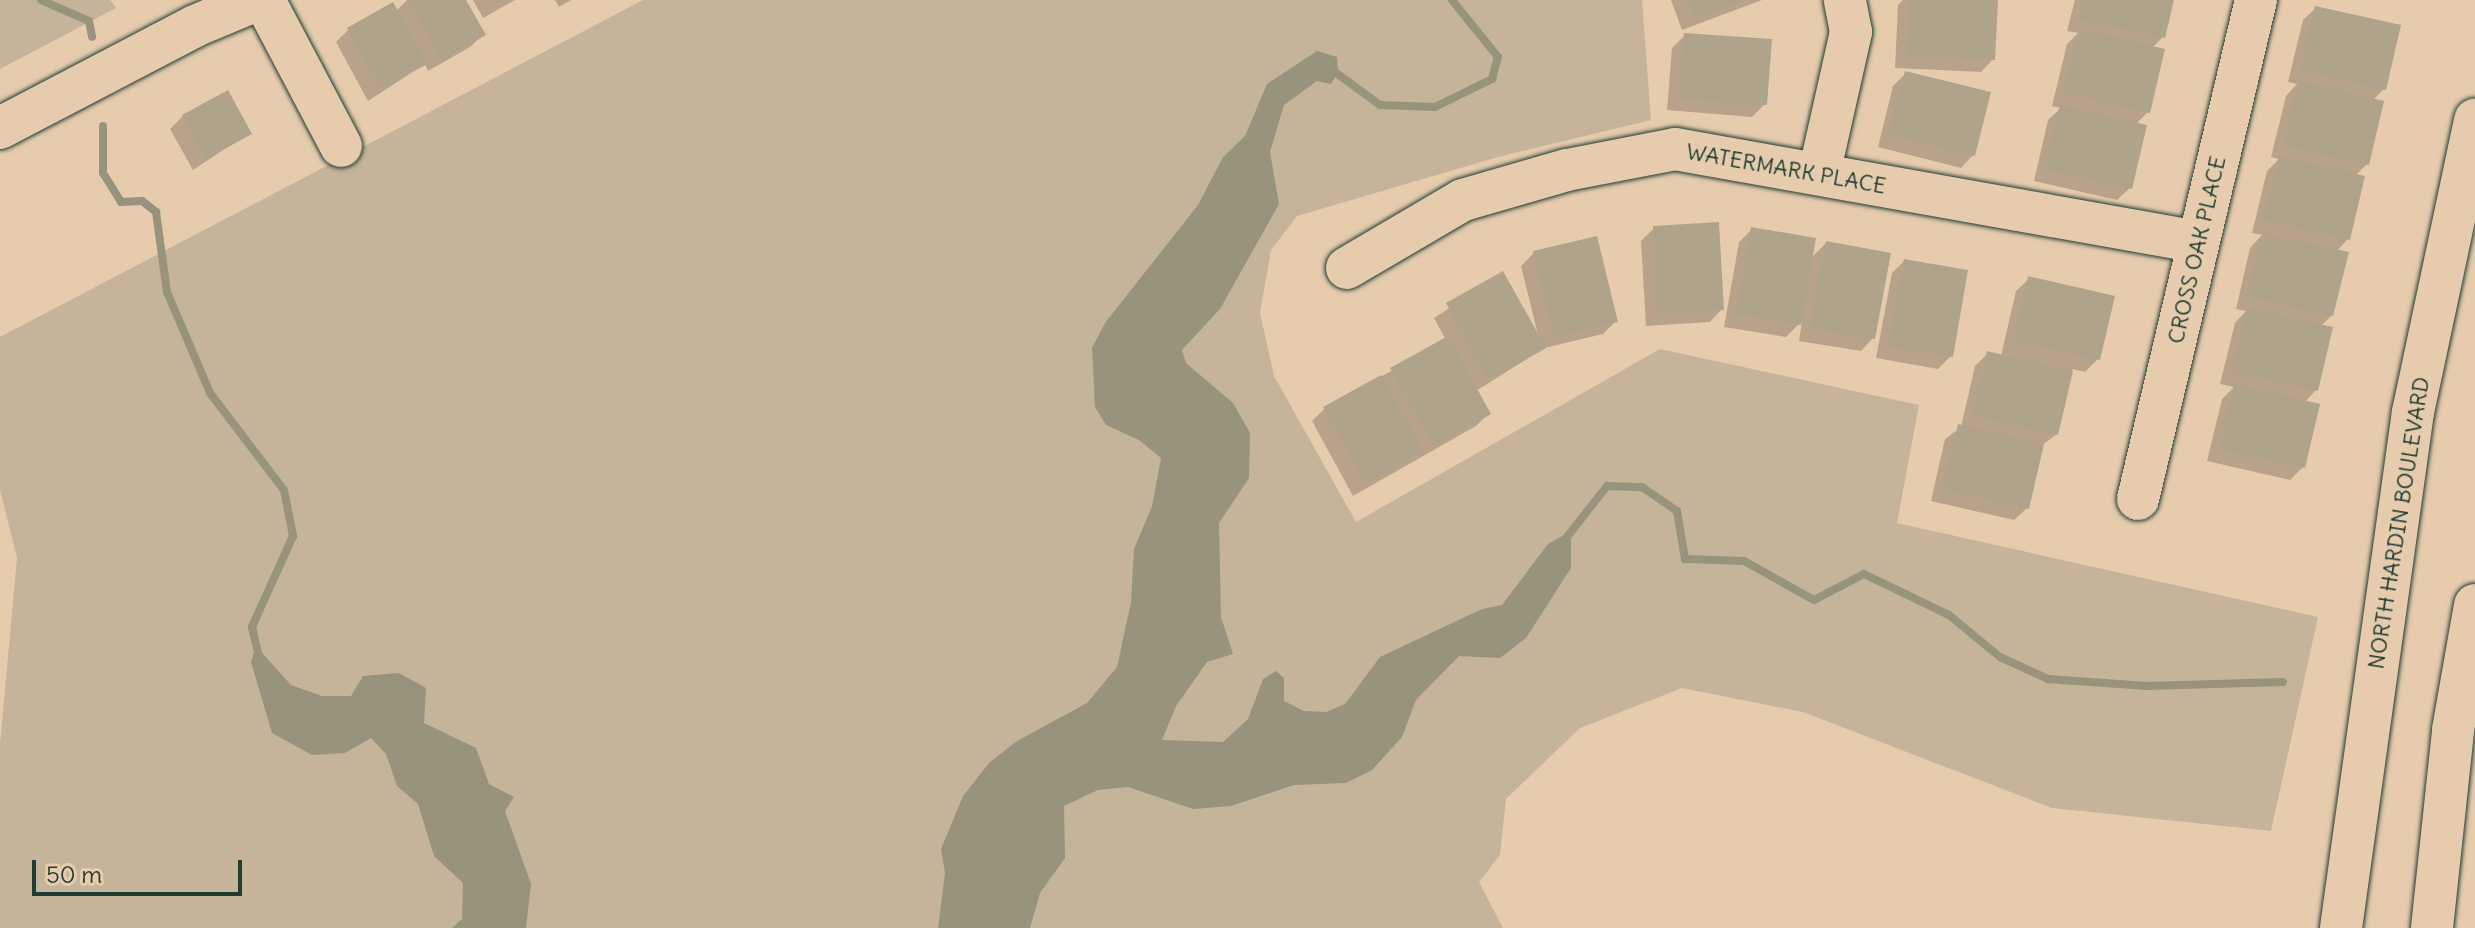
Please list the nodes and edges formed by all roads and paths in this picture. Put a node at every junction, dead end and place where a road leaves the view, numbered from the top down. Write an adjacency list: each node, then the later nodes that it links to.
1 (257, 0): 6 (street)
2 (264, 0): 7 (street)
3 (1845, 0): 8 (street)
4 (2256, 0): 9 (street, CROSS OAK PLACE)
5 (2475, 120): 13 (street, NORTH HARDIN BOULEVARD)
6 (0, 128)
7 (341, 146)
8 (1819, 174): 9 (street, WATERMARK PLACE); 10 (street, WATERMARK PLACE)
9 (2198, 242): 11 (street, CROSS OAK PLACE)
10 (1347, 268)
11 (2138, 499)
12 (2475, 605): 14 (street)
13 (2341, 928)
14 (2432, 928)

